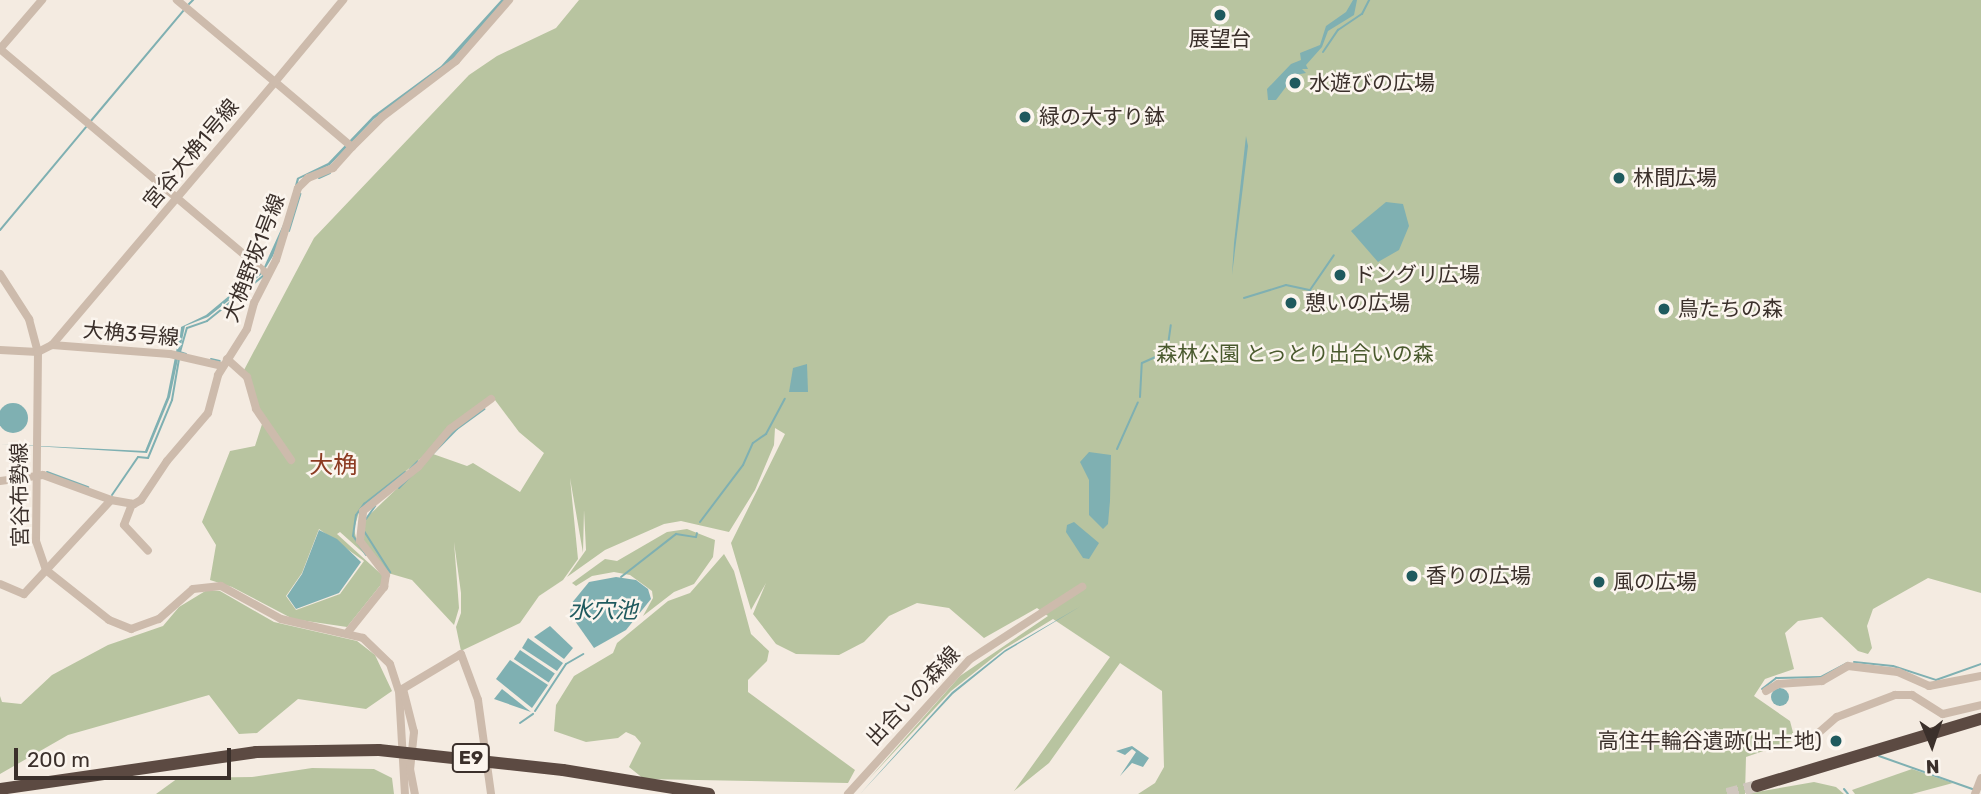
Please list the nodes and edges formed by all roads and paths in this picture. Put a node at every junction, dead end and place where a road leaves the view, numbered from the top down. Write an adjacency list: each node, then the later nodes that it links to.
1 (42, 0): 5 (street)
2 (177, 0): 6 (street)
3 (343, 0): 6 (street)
4 (509, 0): 7 (street, 大桷野坂1号線)
5 (0, 49): 8 (street)
6 (275, 82): 7 (street); 8 (street, 宮谷大桷1号線)
7 (352, 147): 10 (street, 大桷野坂1号線)
8 (176, 198): 10 (street); 11 (street, 宮谷大桷1号線)
9 (0, 274): 13 (street, 宮谷布勢線)
10 (267, 274): 14 (street, 大桷野坂1号線)
11 (52, 345): 13 (street, 大桷3号線); 14 (street, 大桷3号線)
12 (0, 350): 13 (street)
13 (38, 352): 19 (street, 宮谷布勢線)
14 (224, 362): 17 (street); 22 (street, 大桷野坂1号線)
15 (491, 399): 27 (street)
16 (260, 403): 17 (street)
17 (259, 415): 18 (street)
18 (291, 460)
19 (36, 477): 20 (street); 21 (street); 24 (street, 宮谷布勢線)
20 (0, 481)
21 (111, 500): 22 (street); 24 (street)
22 (132, 504): 23 (street)
23 (148, 551)
24 (46, 570): 25 (street); 27 (street, 宮谷布勢線)
25 (0, 584)
26 (1082, 587): 43 (street, 出合いの森線)
27 (348, 632): 29 (street, 宮谷布勢線)
28 (1981, 676): 30 (street)
29 (401, 690): 38 (street, 宮谷布勢線); 39 (street); 40 (street)
30 (1766, 691)
31 (1981, 705): 33 (street)
32 (1981, 721): 36 (highway)
33 (1808, 742)
34 (563, 772): 37 (highway, E9, bridge); 41 (highway, E9); 42 (highway, E9)
35 (1981, 778): 44 (street)
36 (1758, 788)
37 (0, 792)
38 (405, 794)
39 (415, 794)
40 (491, 794)
41 (680, 794)
42 (709, 794)
43 (848, 794)
44 (1975, 794)

